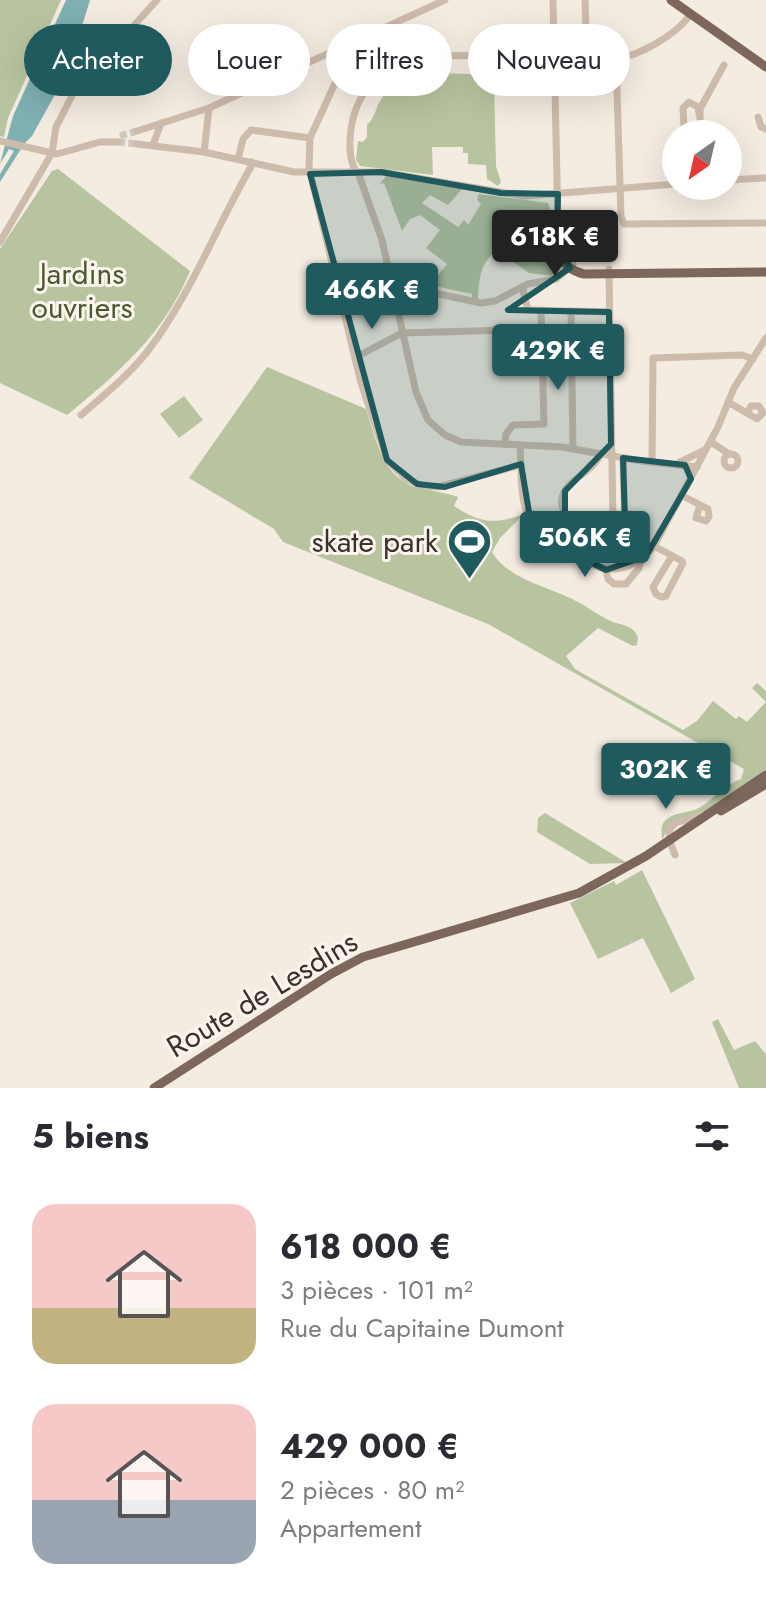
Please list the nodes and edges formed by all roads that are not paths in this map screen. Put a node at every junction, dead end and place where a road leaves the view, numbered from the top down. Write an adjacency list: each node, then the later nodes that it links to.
1 (157, 0): 30 (street)
2 (445, 0): 16 (street)
3 (553, 0): 7 (street)
4 (585, 0): 8 (street)
5 (671, 0): 6 (main road)
6 (691, 14): 9 (street); 11 (main road)
7 (554, 24)
8 (586, 24)
9 (630, 55)
10 (724, 65): 17 (street)
11 (765, 66)
12 (329, 96): 24 (street)
13 (363, 96): 33 (street)
14 (556, 96): 39 (street)
15 (617, 96): 38 (street)
16 (209, 108): 21 (street); 29 (street)
17 (699, 114): 19 (street); 20 (street)
18 (758, 117): 22 (street)
19 (684, 120)
20 (699, 120)
21 (161, 123): 23 (street); 28 (street)
22 (766, 129)
23 (137, 131)
24 (310, 138): 31 (street); 34 (street)
25 (119, 139): 30 (street)
26 (0, 141): 30 (street)
27 (137, 144): 28 (street)
28 (153, 145): 29 (street)
29 (204, 152): 31 (street)
30 (52, 153): 42 (street)
31 (238, 159): 32 (street)
32 (251, 162): 34 (street); 59 (street)
33 (357, 172): 34 (street); 39 (street); 47 (street)
34 (310, 174): 54 (street)
35 (766, 178): 36 (street)
36 (742, 179)
37 (662, 185): 38 (street)
38 (620, 187): 39 (street); 40 (street)
39 (558, 194): 41 (street)
40 (766, 223)
41 (558, 226): 43 (main road)
42 (0, 242)
43 (570, 268): 45 (main road); 46 (street)
44 (766, 269): 45 (main road)
45 (609, 272): 50 (street)
46 (522, 287): 47 (street); 48 (street)
47 (395, 294): 52 (street)
48 (541, 310): 49 (street); 51 (street)
49 (571, 311): 50 (street); 63 (street)
50 (609, 312): 64 (street)
51 (542, 329): 52 (street); 60 (street)
52 (402, 333): 54 (street); 60 (street)
53 (766, 338): 55 (street)
54 (356, 357): 69 (street)
55 (754, 357): 56 (street); 57 (street); 67 (street)
56 (766, 360)
57 (728, 402): 58 (street); 62 (street)
58 (747, 413)
59 (81, 415)
60 (505, 444): 61 (street)
61 (520, 445): 63 (street); 69 (street)
62 (709, 445): 65 (street); 68 (street); 71 (street)
63 (573, 448): 64 (street)
64 (606, 454): 66 (street); 75 (street); 75 (street)
65 (729, 454)
66 (623, 458): 67 (street); 75 (street)
67 (652, 462): 68 (street)
68 (674, 463): 70 (street)
69 (521, 465): 79 (street)
70 (685, 465): 71 (street); 72 (street)
71 (697, 467): 72 (street)
72 (691, 479): 73 (street)
73 (681, 495): 74 (street); 76 (street)
74 (700, 505)
75 (613, 526)
76 (654, 546): 77 (street); 78 (street)
77 (672, 556): 77 (street)
78 (641, 559): 79 (street); 79 (street)
79 (606, 570)
80 (766, 775): 82 (main road)
81 (766, 784): 82 (main road)
82 (669, 841): 83 (street); 84 (main road, Route de Lesdins)
83 (675, 855)
84 (154, 1088)

